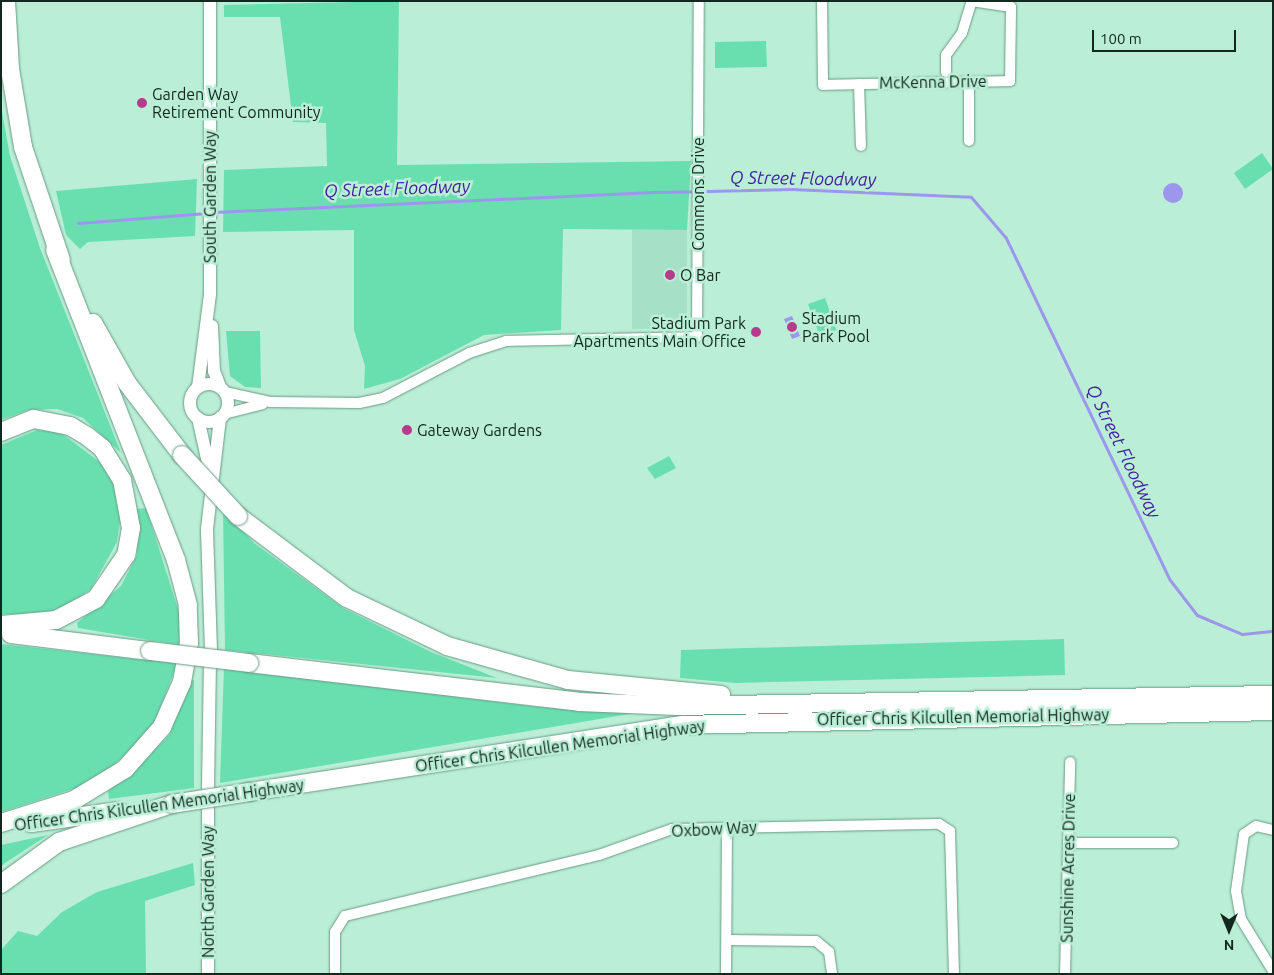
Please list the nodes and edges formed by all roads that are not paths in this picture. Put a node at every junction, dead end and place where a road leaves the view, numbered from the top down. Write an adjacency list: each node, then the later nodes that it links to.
1 (6, 1): 11 (highway)
2 (210, 1): 12 (street, South Garden Way)
3 (699, 1): 15 (street, Commons Drive)
4 (822, 1): 8 (street, McKenna Drive)
5 (971, 2): 6 (street); 7 (street, McKenna Drive)
6 (946, 72)
7 (969, 82): 8 (street, McKenna Drive); 9 (street)
8 (859, 84): 10 (street)
9 (969, 141)
10 (861, 146)
11 (55, 250): 25 (highway, bridge); 31 (highway)
12 (210, 304): 13 (street, South Garden Way); 14 (street, South Garden Way)
13 (198, 387): 14 (street); 17 (street, South Garden Way)
14 (223, 390): 15 (street, Commons Drive); 16 (street, South Garden Way)
15 (271, 402): 16 (street, Commons Drive)
16 (222, 416): 17 (street); 19 (street, South Garden Way)
17 (198, 418): 19 (street)
18 (1, 432): 21 (highway)
19 (212, 496): 20 (street, South Garden Way)
20 (212, 520): 20 (street, South Garden Way)
21 (1, 625)
22 (1, 633): 25 (highway, Officer Chris Kilcullen Memorial Highway, bridge)
23 (210, 665): 28 (street)
24 (1273, 695): 25 (highway, Officer Chris Kilcullen Memorial Highway)
25 (816, 703)
26 (1273, 711): 29 (highway, Officer Chris Kilcullen Memorial Highway, bridge)
27 (1070, 762): 35 (street, Sunshine Acres Drive)
28 (208, 788)
29 (172, 804): 32 (highway, Officer Chris Kilcullen Memorial Highway); 37 (highway)
30 (208, 809): 40 (street, North Garden Way)
31 (1, 823)
32 (1, 828)
33 (727, 828): 38 (street); 41 (street, Oxbow Way); 44 (street, Oxbow Way)
34 (1273, 830): 39 (street)
35 (1068, 843): 36 (street); 45 (street, Sunshine Acres Drive)
36 (1173, 843)
37 (1, 884)
38 (726, 940): 42 (street); 43 (street)
39 (1273, 971)
40 (208, 974)
41 (335, 974)
42 (726, 974)
43 (832, 974)
44 (954, 974)
45 (1065, 974)

